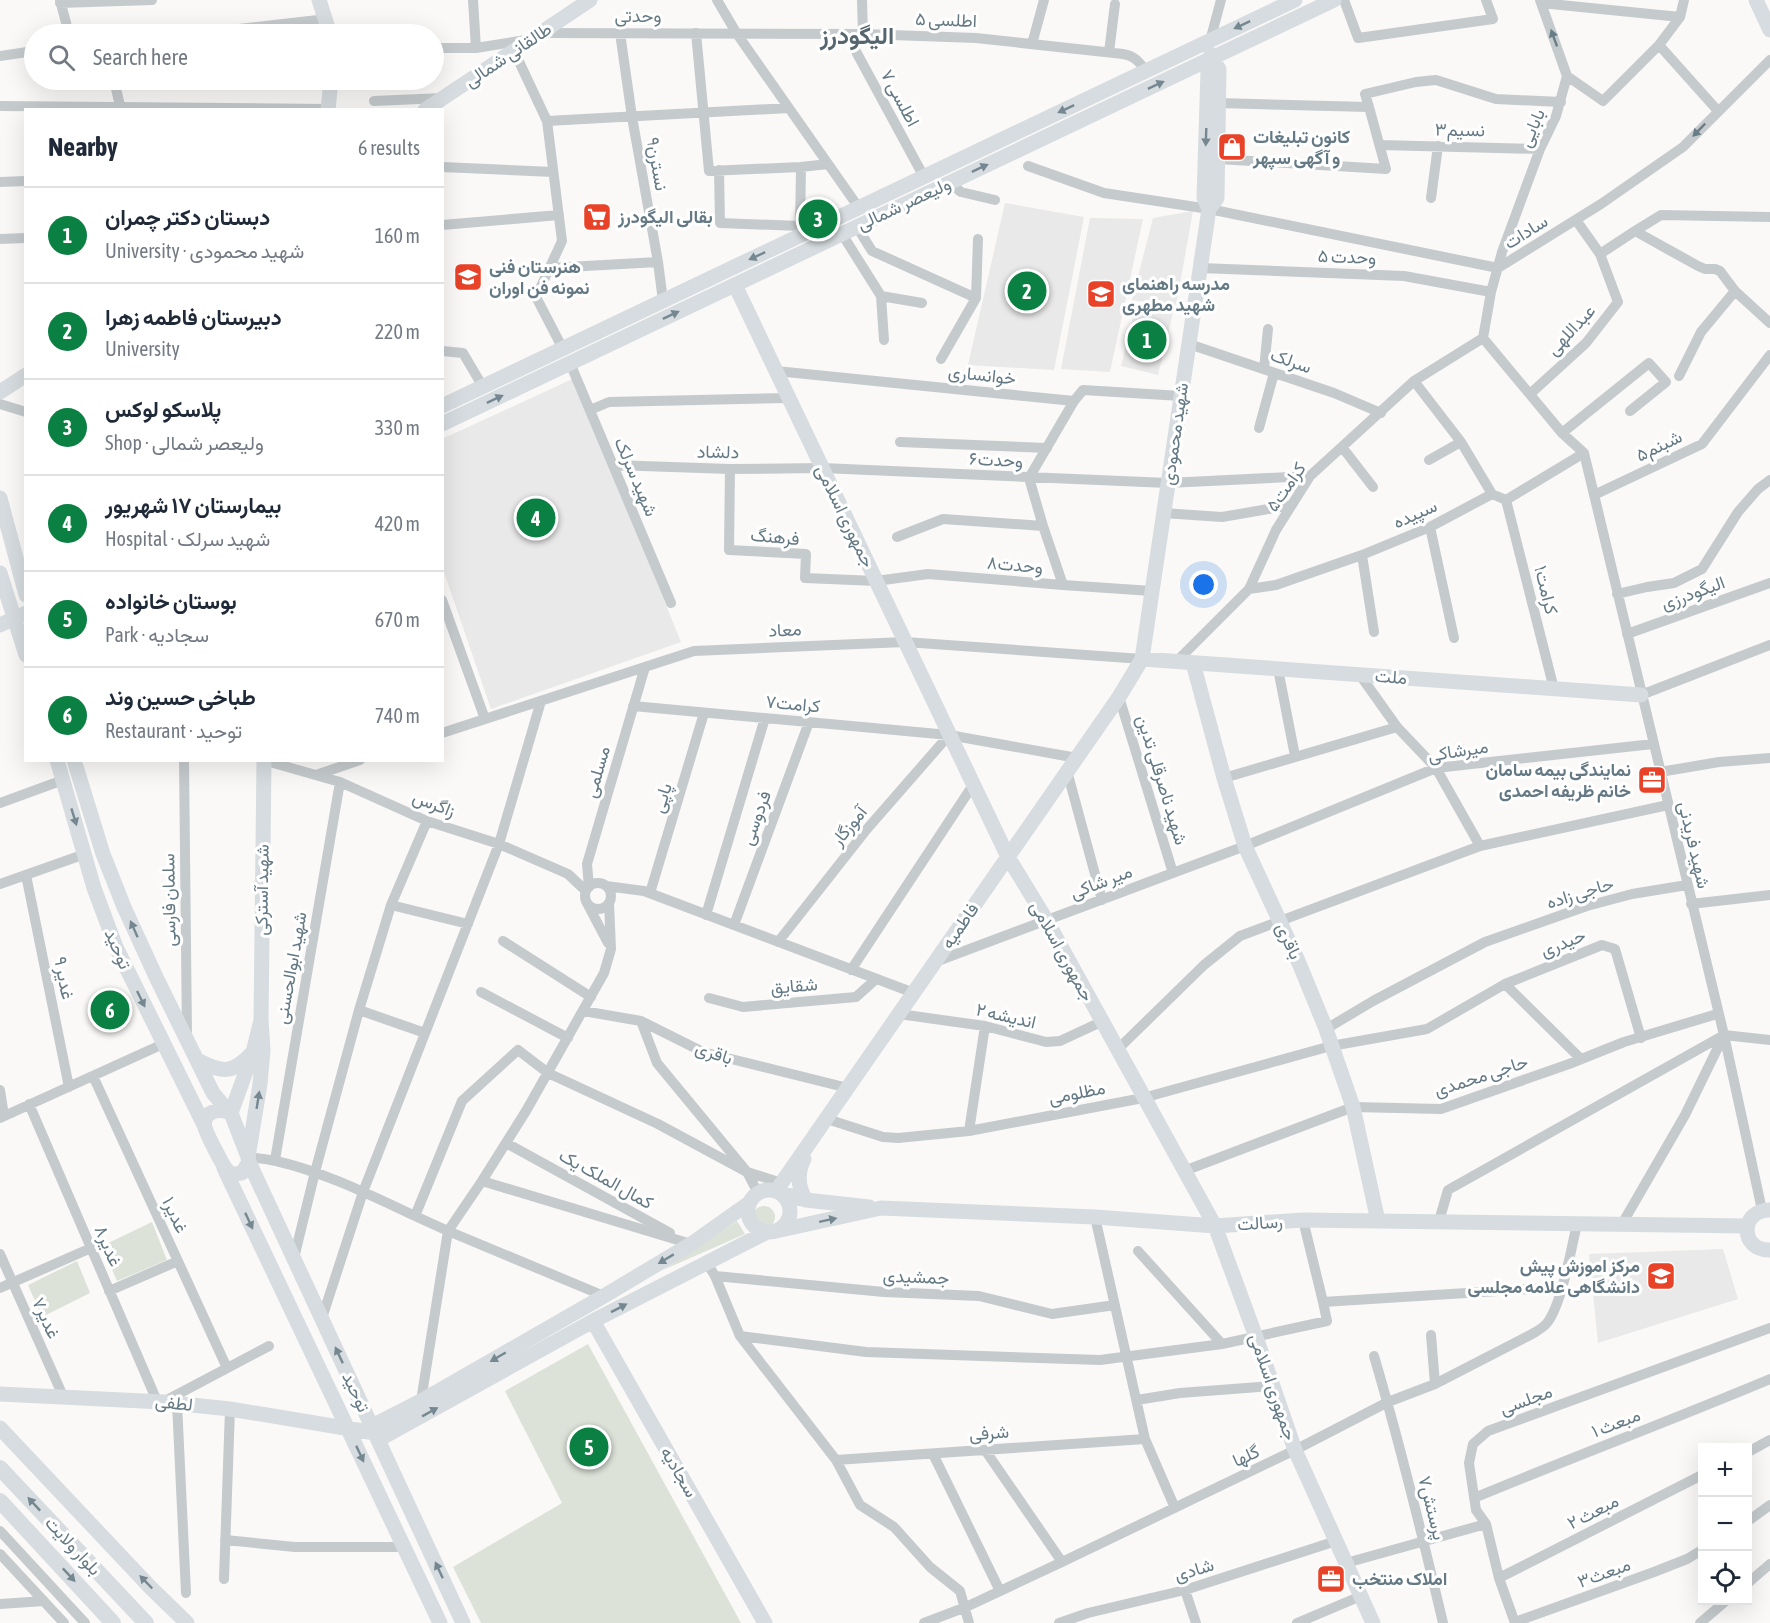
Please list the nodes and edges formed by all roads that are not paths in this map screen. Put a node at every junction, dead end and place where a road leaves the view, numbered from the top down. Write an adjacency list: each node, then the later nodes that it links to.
1 (152, 0): 15 (street)
2 (319, 0): 20 (main road)
3 (473, 0): 32 (street)
4 (590, 0): 27 (main road, طالقانی شمالی)
5 (717, 0): 24 (street)
6 (862, 0): 26 (street)
7 (1044, 0): 29 (street)
8 (1221, 0): 28 (street)
9 (1295, 0): 28 (main road, ولیعصر شمالی, one-way to 28)
10 (1334, 0): 37 (main road, ولیعصر شمالی)
11 (1344, 0): 12 (street)
12 (1486, 0)
13 (1684, 0): 18 (street)
14 (1756, 0): 21 (main road)
15 (60, 1): 19 (street)
16 (1541, 2): 18 (street); 40 (street, one-way to 16)
17 (1115, 4): 35 (street)
18 (1680, 17): 30 (street)
19 (66, 24)
20 (327, 24)
21 (1770, 30)
22 (620, 33): 23 (street, وحدتی); 27 (street, وحدتی); 55 (street, نسترن۹)
23 (696, 33): 24 (street, وحدتی); 54 (street)
24 (737, 34): 25 (street, اطلسی ۵); 52 (street)
25 (847, 34): 26 (street, اطلسی ۵); 67 (street, اطلسی ۷)
26 (863, 34): 29 (street, اطلسی ۵)
27 (536, 36): 32 (street, وحدتی); 33 (main road, طالقانی شمالی)
28 (1210, 40): 37 (main road); 39 (main road, ولیعصر شمالی)
29 (1032, 44): 35 (street, اطلسی ۵)
30 (1659, 45): 40 (street); 53 (street)
31 (444, 48): 32 (street, وحدتی)
32 (476, 48)
33 (514, 51): 43 (main road, طالقانی شمالی); 56 (street)
34 (24, 52): 36 (street)
35 (1109, 52): 39 (street, اطلسی ۵)
36 (0, 56)
37 (1212, 58): 46 (main road, شهید محمودی); 69 (main road, ولیعصر شمالی, one-way to 37); 74 (main road, شهید محمودی, one-way to 74)
38 (1770, 60): 53 (street, سادات)
39 (1146, 71): 67 (main road, ولیعصر شمالی, one-way to 67)
40 (1568, 76): 45 (street, بابایی)
41 (116, 90): 49 (street)
42 (330, 90): 50 (main road)
43 (443, 98): 44 (street); 51 (main road, طالقانی شمالی)
44 (374, 101)
45 (1561, 102): 48 (street); 59 (street, بابایی)
46 (1218, 103): 48 (street); 60 (main road, شهید محمودی)
47 (0, 106): 49 (street)
48 (1369, 107): 57 (street)
49 (120, 108)
50 (328, 108)
51 (428, 108)
52 (789, 108): 54 (street); 61 (street)
53 (1718, 111): 77 (street, سادات, one-way to 77)
54 (703, 113): 55 (street); 65 (street)
55 (632, 117): 56 (street); 87 (street, نسترن۹)
56 (547, 121): 66 (street)
57 (1380, 145): 58 (street, نسیم۳); 60 (street)
58 (1438, 146): 59 (street, نسیم۳); 71 (street)
59 (1540, 149): 90 (street, بابایی)
60 (1218, 159): 74 (main road, شهید محمودی)
61 (828, 164): 64 (street); 73 (street)
62 (1028, 166): 74 (street, سادات)
63 (444, 167): 66 (street)
64 (801, 167): 65 (street); 81 (street)
65 (719, 170): 81 (street)
66 (554, 172): 75 (street)
67 (924, 177): 73 (main road, ولیعصر شمالی)
68 (24, 181): 70 (street)
69 (953, 181): 72 (street); 79 (main road, ولیعصر شمالی)
70 (0, 182)
71 (1431, 198)
72 (995, 200)
73 (859, 208): 81 (main road, ولیعصر شمالی)
74 (1209, 209): 89 (main road, شهید محمودی); 90 (street, سادات)
75 (559, 215): 78 (street); 88 (street)
76 (1770, 218): 80 (street)
77 (1576, 220): 86 (street, عبداللهی); 90 (street, سادات)
78 (444, 225)
79 (857, 227): 82 (main road, ولیعصر شمالی); 95 (street)
80 (1635, 231): 86 (street); 92 (street)
81 (797, 232): 96 (main road, ولیعصر شمالی, one-way to 96)
82 (842, 234): 91 (main road, ولیعصر شمالی); 94 (street)
83 (24, 238): 84 (street)
84 (0, 239)
85 (978, 239): 95 (street)
86 (1600, 254): 115 (street, عبداللهی)
87 (658, 262): 88 (street); 96 (street, نسترن۹)
88 (549, 268): 103 (street)
89 (1200, 268): 93 (street, وحدت ۵); 102 (main road, شهید محمودی)
90 (1498, 268): 93 (street, بابایی)
91 (735, 285): 107 (main road, ولیعصر شمالی, one-way to 91); 108 (main road, جمهوری اسلامی)
92 (1735, 291): 98 (street); 111 (street)
93 (1491, 292): 100 (street, بابایی)
94 (881, 296): 97 (street); 101 (street)
95 (976, 298): 106 (street)
96 (663, 302): 103 (main road, ولیعصر شمالی)
97 (922, 303)
98 (1770, 323)
99 (1268, 329): 109 (street)
100 (1483, 338): 112 (street, کرامت۵); 115 (street)
101 (884, 340)
102 (1189, 344): 109 (street, سرلک); 116 (main road, شهید محمودی)
103 (563, 349): 113 (main road, ولیعصر شمالی)
104 (444, 351): 113 (street)
105 (1770, 355): 143 (street, شبنم۵)
106 (941, 358)
107 (570, 363): 121 (street, شهید سرلک); 125 (main road, ولیعصر شمالی, one-way to 107)
108 (776, 371): 117 (main road, جمهوری اسلامی); 118 (street, خوانساری)
109 (1269, 371): 124 (street, سرلک); 126 (street)
110 (24, 376): 114 (main road)
111 (1679, 376)
112 (1414, 381): 124 (street, کرامت۵); 129 (street)
113 (483, 387): 120 (main road, ولیعصر شمالی)
114 (0, 392)
115 (1530, 394): 127 (street)
116 (1181, 396): 118 (street, خوانساری); 140 (main road, شهید محمودی)
117 (789, 398): 121 (street); 135 (main road, جمهوری اسلامی)
118 (1074, 401): 131 (street)
119 (0, 404): 122 (street)
120 (444, 405)
121 (590, 410): 134 (street, شهید سرلک)
122 (24, 411)
123 (1630, 411): 127 (street)
124 (1381, 413): 130 (street, کرامت۵)
125 (444, 423)
126 (1259, 428)
127 (1562, 433): 132 (street)
128 (900, 442): 131 (street)
129 (1461, 442): 133 (street); 142 (street)
130 (1342, 447): 137 (street, کرامت۵); 141 (street)
131 (1047, 448): 138 (street)
132 (1584, 453): 143 (street, شهید فریدنی); 145 (street)
133 (1429, 460)
134 (613, 465): 136 (street, دلشاد); 160 (street, شهید سرلک)
135 (822, 468): 136 (street, دلشاد); 138 (street, وحدت۶); 153 (main road, جمهوری اسلامی)
136 (730, 469): 153 (street, فرهنگ)
137 (1310, 476): 140 (street, وحدت۶); 146 (street, کرامت۵)
138 (1029, 478): 140 (street, وحدت۶); 148 (street)
139 (1770, 480): 159 (street)
140 (1168, 483): 147 (main road, شهید محمودی)
141 (1372, 487)
142 (1492, 494): 145 (street); 149 (street, سپیده)
143 (1594, 495): 159 (street, شهید فریدنی)
144 (0, 498): 156 (main road)
145 (1506, 500): 175 (street, کرامت۱)
146 (1292, 505): 147 (street); 157 (street, کرامت۵)
147 (1163, 513): 158 (main road, شهید محمودی)
148 (1043, 526): 150 (street); 155 (street)
149 (1430, 527): 151 (street, سپیده); 165 (street)
150 (897, 537)
151 (1362, 555): 157 (street, سپیده); 163 (street)
152 (0, 573): 162 (main road)
153 (876, 581): 155 (street, وحدت۸); 166 (main road, جمهوری اسلامی)
154 (1770, 583): 164 (street, الیگودرزی)
155 (1063, 585): 158 (street, وحدت۸)
156 (24, 588)
157 (1249, 589): 170 (street, کرامت۵)
158 (1152, 591): 169 (main road, شهید محمودی)
159 (1617, 594): 164 (street, شهید فریدنی)
160 (671, 603)
161 (444, 606): 182 (street)
162 (13, 619): 168 (main road)
163 (1374, 632)
164 (1627, 634): 176 (street, شهید فریدنی)
165 (1454, 638)
166 (905, 642): 169 (street, معاد); 172 (street, معاد); 186 (main road, جمهوری اسلامی)
167 (1770, 645): 176 (street)
168 (24, 649)
169 (1142, 659): 170 (main road, ملت); 177 (main road, فاطمیه)
170 (1176, 662): 171 (main road, ملت)
171 (1194, 663): 173 (main road, ملت); 201 (main road, باقری)
172 (645, 667): 178 (street, معاد); 179 (street, مسلمی)
173 (1278, 669): 174 (main road, ملت); 188 (street)
174 (1360, 675): 175 (main road, ملت); 184 (street)
175 (1554, 689): 176 (main road, ملت)
176 (1641, 695): 187 (street, شهید فریدنی)
177 (1119, 696): 189 (main road, فاطمیه); 213 (street, شهید ناصرقلی تدین)
178 (541, 701): 182 (street, معاد); 208 (street)
179 (633, 706): 180 (street, کرامت۷); 218 (street, مسلمی)
180 (704, 713): 181 (street, کرامت۷); 219 (street, پاپی)
181 (765, 718): 183 (street, کرامت۷); 228 (street)
182 (485, 720): 185 (street, معاد)
183 (809, 722): 186 (street, کرامت۷); 232 (street, فردوسی)
184 (1397, 727): 188 (street); 197 (street)
185 (444, 731)
186 (949, 735): 189 (street, کرامت۷); 204 (main road, جمهوری اسلامی); 234 (street, آموزگار)
187 (1653, 744): 197 (street, میرشاکی); 199 (street, شهید فریدنی)
188 (1295, 756): 201 (street)
189 (1077, 758): 198 (main road, فاطمیه)
190 (1770, 758): 199 (street)
191 (58, 762): 202 (main road, توحید)
192 (75, 762): 220 (main road, توحید)
193 (184, 762): 257 (street, سلمان فارسی)
194 (264, 762): 248 (main road, شهید آسترکی)
195 (268, 762): 200 (street, زاگرس)
196 (354, 762): 200 (street)
197 (1436, 768): 209 (street, میرشاکی); 210 (street)
198 (1068, 771): 212 (main road, فاطمیه); 222 (street)
199 (1660, 772): 206 (street, شهید فریدنی)
200 (316, 775): 203 (street, زاگرس)
201 (1224, 777): 209 (main road, باقری)
202 (63, 780): 205 (street); 211 (main road, توحید, one-way to 211)
203 (340, 782): 207 (street, زاگرس); 281 (street, شهید ابوالحسنی)
204 (973, 785): 212 (main road, جمهوری اسلامی); 237 (street)
205 (0, 803)
206 (1668, 805): 210 (street); 216 (street, شهید فریدنی)
207 (427, 821): 208 (street, زاگرس); 225 (street)
208 (499, 844): 218 (street, زاگرس); 231 (street)
209 (1245, 846): 213 (street, میر شاکی); 230 (main road, باقری)
210 (1480, 846): 230 (street)
211 (85, 854): 214 (street); 227 (main road, توحید)
212 (1008, 857): 229 (main road, جمهوری اسلامی); 236 (main road, فاطمیه)
213 (1173, 873): 222 (street, میر شاکی)
214 (26, 875): 215 (street); 267 (street, غدیر ۹)
215 (0, 884)
216 (1687, 885): 224 (street, شهید فریدنی); 252 (street, حاجی زاده)
217 (606, 886): 218 (street); 219 (street); 223 (street)
218 (587, 889): 226 (street)
219 (647, 892): 223 (street); 228 (street)
220 (120, 895): 227 (main road); 257 (main road, توحید, one-way to 220)
221 (1770, 895): 224 (street)
222 (1102, 900): 229 (street, میر شاکی)
223 (610, 901): 226 (street); 235 (street)
224 (1691, 904): 247 (street, شهید فریدنی)
225 (391, 905): 231 (street); 244 (street)
226 (588, 905): 235 (street)
227 (101, 907): 259 (main road, توحید, one-way to 259)
228 (706, 915): 232 (street)
229 (1047, 921): 236 (street, میر شاکی); 250 (main road, جمهوری اسلامی)
230 (1280, 922): 252 (main road, باقری); 261 (street)
231 (468, 924): 253 (street)
232 (734, 925): 234 (street)
233 (503, 941): 242 (street)
234 (778, 942): 237 (street)
235 (611, 949): 242 (street)
236 (935, 962): 241 (main road, فاطمیه)
237 (851, 970): 238 (street)
238 (876, 979): 241 (street); 243 (street, شقایق)
239 (1505, 984): 256 (street, حیدری); 260 (street, مظلومی); 263 (street)
240 (481, 992): 255 (street)
241 (914, 993): 246 (main road, فاطمیه)
242 (591, 997): 245 (street)
243 (709, 998)
244 (359, 1010): 253 (street); 284 (street)
245 (583, 1011): 249 (street, باقری); 255 (street)
246 (900, 1014): 251 (street, اندیشه ۲); 268 (main road, فاطمیه)
247 (1717, 1014): 254 (street, شهید فریدنی); 256 (street, حاجی محمدی)
248 (261, 1020): 262 (main road); 280 (main road, one-way to 248)
249 (641, 1021): 268 (street, باقری); 285 (street)
250 (1101, 1022): 251 (street, اندیشه ۲); 261 (main road, جمهوری اسلامی)
251 (985, 1026): 277 (street)
252 (1326, 1029): 260 (main road, باقری)
253 (425, 1033): 288 (street)
254 (1724, 1035): 258 (street); 292 (street, شهید فریدنی); 297 (street); 299 (street)
255 (568, 1038): 265 (street)
256 (1641, 1038): 263 (street, حاجی محمدی)
257 (187, 1040): 264 (main road, توحید)
258 (1770, 1040)
259 (163, 1044): 266 (street); 276 (main road, توحید)
260 (1331, 1046): 270 (street, مظلومی); 272 (main road, باقری)
261 (1117, 1050): 270 (main road, جمهوری اسلامی)
262 (253, 1052): 264 (main road); 273 (main road)
263 (1581, 1059): 272 (street, حاجی محمدی)
264 (197, 1060): 273 (main road, توحید)
265 (548, 1073): 279 (street); 285 (street); 293 (street)
266 (93, 1076): 267 (street); 310 (street, غدیر۱)
267 (69, 1087): 271 (street)
268 (848, 1088): 275 (main road, فاطمیه)
269 (0, 1094): 274 (street)
270 (1143, 1098): 277 (street, مظلومی); 283 (main road, جمهوری اسلامی)
271 (29, 1104): 274 (street); 305 (street, غدیر۸)
272 (1353, 1107): 283 (street, حاجی محمدی); 296 (main road, باقری)
273 (229, 1112): 276 (main road); 280 (main road, توحید)
274 (2, 1117)
275 (827, 1119): 277 (street, مظلومی); 278 (main road, فاطمیه)
276 (205, 1127): 282 (main road, توحید)
277 (969, 1131)
278 (812, 1140): 287 (main road, فاطمیه); 290 (main road)
279 (506, 1143): 286 (street); 304 (street, کمال الملک یک)
280 (249, 1160): 281 (street); 282 (main road); 309 (main road, توحید)
281 (275, 1160): 284 (street)
282 (224, 1168): 340 (main road, توحید, one-way to 340)
283 (1184, 1171): 300 (main road, جمهوری اسلامی)
284 (315, 1173): 288 (street); 309 (street)
285 (747, 1173): 287 (street); 289 (street)
286 (482, 1181): 302 (street); 304 (street)
287 (779, 1189): 289 (main road); 290 (main road); 303 (main road)
288 (363, 1192): 293 (street); 319 (street)
289 (754, 1198): 303 (main road); 304 (main road)
290 (806, 1200): 291 (main road)
291 (881, 1208): 294 (main road, رسالت); 303 (main road, رسالت, one-way to 291)
292 (1766, 1210): 301 (main road)
293 (415, 1216): 302 (street)
294 (1095, 1217): 300 (main road, رسالت); 318 (street)
295 (1303, 1220): 296 (main road, رسالت); 300 (main road, رسالت); 317 (street)
296 (1378, 1221): 297 (main road, رسالت)
297 (1439, 1221): 298 (main road, رسالت)
298 (1577, 1224): 299 (main road, رسالت); 313 (street, گلها)
299 (1622, 1224): 301 (main road, رسالت)
300 (1215, 1226): 324 (main road, جمهوری اسلامی)
301 (1747, 1226): 306 (main road)
302 (447, 1231): 316 (street); 336 (street)
303 (771, 1232): 311 (main road, رسالت)
304 (691, 1244): 316 (main road, one-way to 316)
305 (91, 1248): 312 (street); 315 (street, غدیر۸)
306 (1770, 1250)
307 (1138, 1251): 325 (street)
308 (0, 1254): 312 (street, غدیر۷)
309 (294, 1258): 319 (main road, توحید)
310 (178, 1261): 315 (street); 329 (street, غدیر۱)
311 (711, 1270): 318 (street, جمشیدی); 320 (main road, رسالت, one-way to 311); 323 (street)
312 (12, 1282): 314 (street); 334 (street, غدیر۷)
313 (1562, 1287): 317 (street); 331 (street, گلها)
314 (0, 1288)
315 (110, 1291): 337 (street, غدیر۸)
316 (604, 1296): 336 (main road, one-way to 336)
317 (1323, 1302): 324 (street)
318 (1115, 1305): 328 (street)
319 (322, 1318): 342 (main road, توحید, one-way to 319)
320 (593, 1321): 342 (main road, رسالت, one-way to 320); 387 (main road, سجادیه)
321 (1770, 1328): 352 (street, مجلسی)
322 (1431, 1335): 331 (street)
323 (740, 1336): 328 (street); 349 (street)
324 (1256, 1337): 325 (street); 332 (main road, جمهوری اسلامی)
325 (1222, 1344): 328 (street)
326 (269, 1346): 329 (street)
327 (1374, 1356): 338 (street, پرستش۷)
328 (1127, 1357): 335 (street)
329 (227, 1368): 337 (street)
330 (1770, 1379): 352 (street, مبعث ۱)
331 (1435, 1384): 338 (street, گلها)
332 (1273, 1386): 335 (street); 346 (main road, جمهوری اسلامی)
333 (0, 1394): 334 (main road, لطفی)
334 (63, 1396): 337 (main road, لطفی)
335 (1137, 1400): 343 (street)
336 (421, 1401): 342 (main road)
337 (166, 1402): 339 (main road, لطفی); 374 (street)
338 (1388, 1402): 346 (street, گلها); 361 (street, پرستش۷)
339 (230, 1409): 340 (main road, لطفی); 359 (street)
340 (347, 1427): 342 (main road, لطفی); 362 (main road, توحید, one-way to 362)
341 (0, 1428): 385 (main road, one-way to 341)
342 (375, 1433): 373 (main road, توحید, one-way to 342)
343 (1145, 1439): 345 (street, شرفی); 355 (street)
344 (1770, 1440): 347 (street)
345 (985, 1450): 348 (street, شرفی); 365 (street)
346 (1295, 1450): 355 (street, گلها); 360 (main road, جمهوری اسلامی)
347 (1752, 1450)
348 (933, 1454): 349 (street, شرفی); 372 (street)
349 (836, 1460): 379 (street)
350 (0, 1468): 384 (main road, بلوار ولایت, one-way to 350)
351 (1698, 1476): 369 (street, مبعث ۲)
352 (1474, 1498): 357 (street, مجلسی)
353 (0, 1501): 383 (main road, بلوار ولایت, one-way to 383)
354 (1770, 1505): 356 (street)
355 (1175, 1508): 365 (street, گلها)
356 (1752, 1518)
357 (1486, 1524): 361 (street); 369 (street, مجلسی)
358 (0, 1531): 382 (street)
359 (225, 1540): 362 (street); 368 (street)
360 (1336, 1541): 366 (main road, جمهوری اسلامی); 371 (street, شادی)
361 (1424, 1541): 366 (street); 394 (street, پرستش۷)
362 (405, 1547): 380 (main road, توحید)
363 (1700, 1551): 395 (street, مبعث۳)
364 (0, 1554): 376 (street)
365 (1062, 1562): 372 (street, گلها)
366 (1346, 1563): 375 (main road, جمهوری اسلامی)
367 (1770, 1564): 370 (street)
368 (224, 1578)
369 (1499, 1578): 395 (street, مجلسی)
370 (1752, 1580)
371 (1185, 1590): 390 (street, شادی); 391 (street)
372 (1000, 1591): 379 (street, گلها)
373 (449, 1592): 380 (main road); 386 (main road, توحید)
374 (186, 1593)
375 (1361, 1596): 392 (street); 393 (main road, جمهوری اسلامی)
376 (44, 1601): 377 (street); 381 (street)
377 (0, 1604)
378 (1721, 1605): 396 (street)
379 (966, 1607): 388 (street, گلها); 389 (street)
380 (437, 1620)
381 (64, 1623)
382 (85, 1623)
383 (114, 1623)
384 (146, 1623)
385 (187, 1623)
386 (463, 1623)
387 (765, 1623)
388 (924, 1623)
389 (969, 1623)
390 (1059, 1623)
391 (1196, 1623)
392 (1298, 1623)
393 (1373, 1623)
394 (1443, 1623)
395 (1515, 1623)
396 (1700, 1623)

